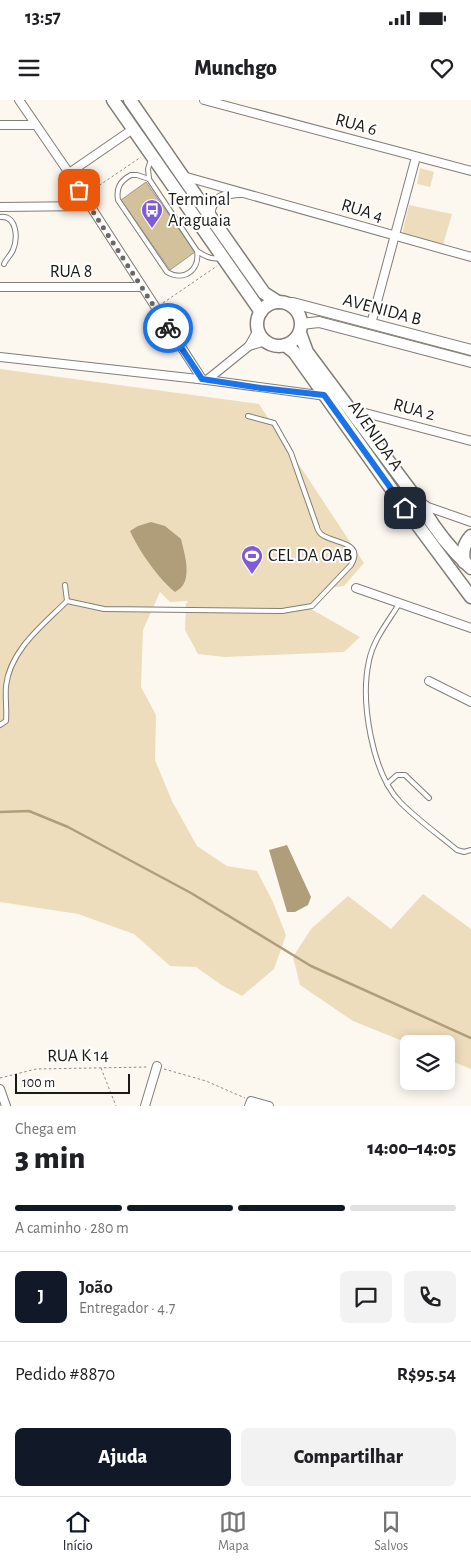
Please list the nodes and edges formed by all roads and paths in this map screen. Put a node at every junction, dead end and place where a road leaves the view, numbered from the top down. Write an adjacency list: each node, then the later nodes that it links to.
1 (19, 100): 6 (street)
2 (113, 100): 8 (main road)
3 (130, 100): 5 (main road)
4 (204, 100): 10 (street, RUA 6)
5 (139, 106): 13 (main road)
6 (35, 124): 7 (street); 12 (street)
7 (0, 125)
8 (133, 129): 9 (main road); 12 (street)
9 (148, 156): 14 (lane); 16 (path); 24 (main road)
10 (416, 157): 11 (street, RUA 6); 21 (street)
11 (471, 171)
12 (69, 173): 18 (street)
13 (181, 175): 15 (street, RUA 4); 20 (main road)
14 (149, 179): 22 (lane); 22 (lane)
15 (246, 192): 20 (street, RUA 4); 21 (street, RUA 4)
16 (85, 194)
17 (0, 206): 18 (street)
18 (90, 206): 27 (street)
19 (0, 217): 25 (lane)
20 (212, 219): 28 (main road)
21 (394, 236): 23 (street, RUA 4); 31 (street)
22 (197, 251): 24 (lane)
23 (471, 256)
24 (222, 261): 29 (path); 30 (main road)
25 (4, 264)
26 (0, 287): 27 (street, RUA 8)
27 (142, 287): 40 (street)
28 (282, 302): 30 (main road); 31 (street, AVENIDA B); 32 (main road)
29 (161, 305)
30 (261, 312): 33 (main road)
31 (371, 324): 37 (street, AVENIDA B)
32 (300, 328): 36 (main road); 39 (street, AVENIDA B); 42 (main road, AVENIDA A)
33 (258, 330): 34 (main road); 35 (street)
34 (266, 341): 35 (street); 36 (main road)
35 (249, 346): 40 (street)
36 (285, 346): 41 (main road, AVENIDA A)
37 (471, 350)
38 (0, 357): 40 (street)
39 (471, 362)
40 (204, 380): 41 (street)
41 (324, 395): 42 (street, RUA 2); 51 (main road, AVENIDA A)
42 (349, 409): 44 (street, RUA 2); 45 (main road, AVENIDA A)
43 (248, 416): 52 (lane)
44 (471, 441)
45 (419, 502): 46 (street, AVENIDA A); 48 (main road)
46 (471, 522)
47 (471, 536): 48 (main road)
48 (468, 565)
49 (65, 585): 52 (lane)
50 (356, 588): 53 (street)
51 (471, 597)
52 (67, 601): 57 (lane)
53 (400, 602): 54 (street); 58 (lane)
54 (470, 627)
55 (429, 681): 56 (street)
56 (471, 702)
57 (0, 725)
58 (387, 784): 59 (lane); 60 (lane)
59 (429, 798)
60 (471, 850)
61 (157, 1066): 62 (path, RUA K 14); 65 (path, RUA K 14); 68 (street)
62 (101, 1068): 63 (path, RUA K 14); 67 (path)
63 (0, 1078)
64 (0, 1089): 66 (street)
65 (250, 1103): 69 (street)
66 (6, 1106)
67 (116, 1106)
68 (145, 1106)
69 (268, 1106)

